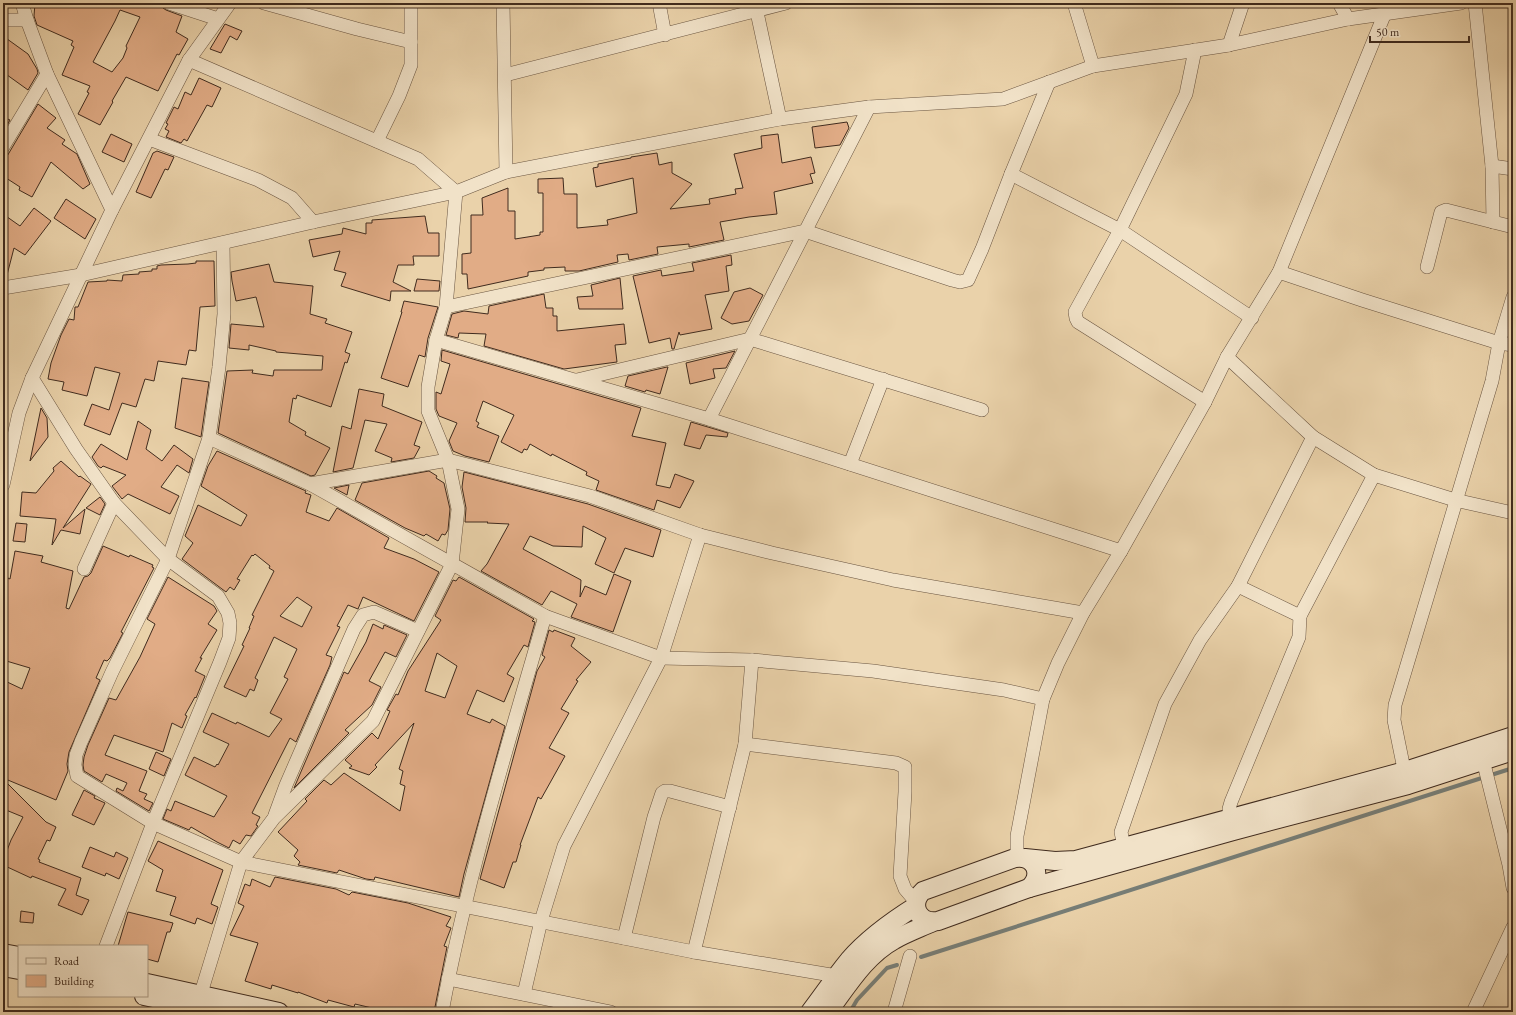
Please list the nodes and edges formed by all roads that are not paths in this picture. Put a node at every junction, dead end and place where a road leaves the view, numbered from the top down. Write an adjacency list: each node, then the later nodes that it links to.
1 (22, 3): 20 (street)
2 (169, 3): 17 (street)
3 (230, 3): 17 (street)
4 (264, 3): 22 (street)
5 (411, 3): 22 (street)
6 (503, 3): 28 (street)
7 (659, 3): 21 (street)
8 (786, 3): 15 (street)
9 (1074, 3): 26 (street)
10 (1243, 3): 23 (street)
11 (1339, 3): 18 (street)
12 (1394, 3): 16 (street)
13 (1461, 3): 16 (street)
14 (1475, 3): 35 (street)
15 (756, 7): 21 (street); 31 (street)
16 (1385, 13): 18 (street); 48 (street)
17 (218, 19): 25 (street)
18 (1348, 19): 23 (street)
19 (3, 20): 20 (street)
20 (27, 20): 27 (street)
21 (665, 34): 28 (street)
22 (411, 42): 33 (street)
23 (1229, 45): 24 (street)
24 (1195, 50): 26 (street); 44 (street)
25 (189, 60): 32 (street); 33 (street)
26 (1093, 66): 29 (street)
27 (47, 74): 34 (street); 40 (street)
28 (505, 75): 37 (street)
29 (1049, 82): 30 (street); 38 (street)
30 (869, 106): 31 (street); 45 (street)
31 (780, 119): 37 (street)
32 (149, 139): 40 (street); 41 (street)
33 (377, 141): 39 (street)
34 (3, 147)
35 (1492, 166): 36 (street); 42 (street)
36 (1513, 170)
37 (506, 172): 39 (street)
38 (1010, 174): 44 (street); 45 (street)
39 (456, 192): 41 (street); 52 (street)
40 (112, 210): 49 (street)
41 (313, 222): 46 (street)
42 (1493, 222): 43 (street); 47 (street)
43 (1513, 227)
44 (1120, 230): 53 (street); 62 (street)
45 (805, 231): 52 (street); 54 (street)
46 (223, 243): 49 (street); 66 (street)
47 (1427, 267)
48 (1279, 272): 53 (street); 56 (street)
49 (81, 275): 50 (street); 59 (street)
50 (3, 288)
51 (1513, 297): 56 (street)
52 (446, 306): 55 (street)
53 (1252, 318): 58 (street)
54 (750, 339): 60 (street); 61 (street); 64 (street)
55 (436, 340): 61 (street); 67 (street)
56 (1500, 343): 57 (street); 72 (street)
57 (1513, 345)
58 (1227, 357): 62 (street); 65 (street)
59 (32, 378): 71 (street); 73 (street)
60 (883, 379): 63 (street); 68 (street)
61 (577, 380): 64 (street)
62 (1204, 402): 76 (street)
63 (982, 410)
64 (709, 419): 68 (street)
65 (1313, 437): 69 (street); 80 (street)
66 (209, 438): 70 (street); 77 (street)
67 (448, 460): 70 (street); 75 (street); 78 (street)
68 (850, 464): 76 (street)
69 (1374, 475): 72 (street); 83 (street)
70 (310, 484): 78 (street)
71 (3, 485)
72 (1456, 500): 74 (street); 92 (street)
73 (114, 503): 77 (street); 79 (street)
74 (1513, 513)
75 (700, 535): 81 (street); 85 (street)
76 (1121, 551): 81 (street)
77 (168, 559): 95 (street); 95 (street)
78 (452, 564): 82 (street); 84 (street)
79 (84, 569)
80 (1238, 586): 83 (street); 97 (street)
81 (1083, 613): 87 (street)
82 (545, 616): 85 (street); 103 (street)
83 (1300, 616): 96 (street)
84 (418, 631): 94 (street); 94 (street)
85 (661, 658): 86 (street); 104 (street)
86 (752, 660): 87 (street); 89 (street)
87 (1043, 699): 98 (street)
88 (1513, 736): 92 (street)
89 (746, 744): 93 (street); 102 (street)
90 (1513, 751): 91 (street)
91 (1484, 765): 92 (street); 101 (street)
92 (1406, 778): 96 (street)
93 (730, 807): 107 (street); 109 (street)
94 (274, 818): 99 (street)
95 (153, 823): 99 (street); 108 (street)
96 (1231, 824): 97 (street); 100 (street)
97 (1124, 847): 98 (street)
98 (1021, 858): 100 (street); 102 (street)
99 (242, 862): 103 (street); 120 (street)
100 (1029, 888): 105 (street)
101 (1513, 888)
102 (916, 904): 105 (street); 116 (street)
103 (465, 906): 104 (street); 115 (street)
104 (541, 921): 107 (street); 118 (street)
105 (933, 922): 116 (street)
106 (1513, 927): 128 (street)
107 (624, 938): 109 (street)
108 (106, 945)
109 (694, 952): 116 (street)
110 (3, 953): 111 (street)
111 (18, 956)
112 (910, 956): 127 (street)
113 (3, 967): 114 (street)
114 (18, 970)
115 (448, 979): 118 (street); 123 (street)
116 (843, 981): 125 (street); 126 (street)
117 (148, 983): 120 (street)
118 (524, 994): 124 (street)
119 (148, 996): 120 (street)
120 (199, 1001): 121 (street); 122 (street)
121 (219, 1012)
122 (279, 1012)
123 (442, 1012)
124 (611, 1012)
125 (810, 1012)
126 (828, 1012)
127 (894, 1012)
128 (1474, 1012)

